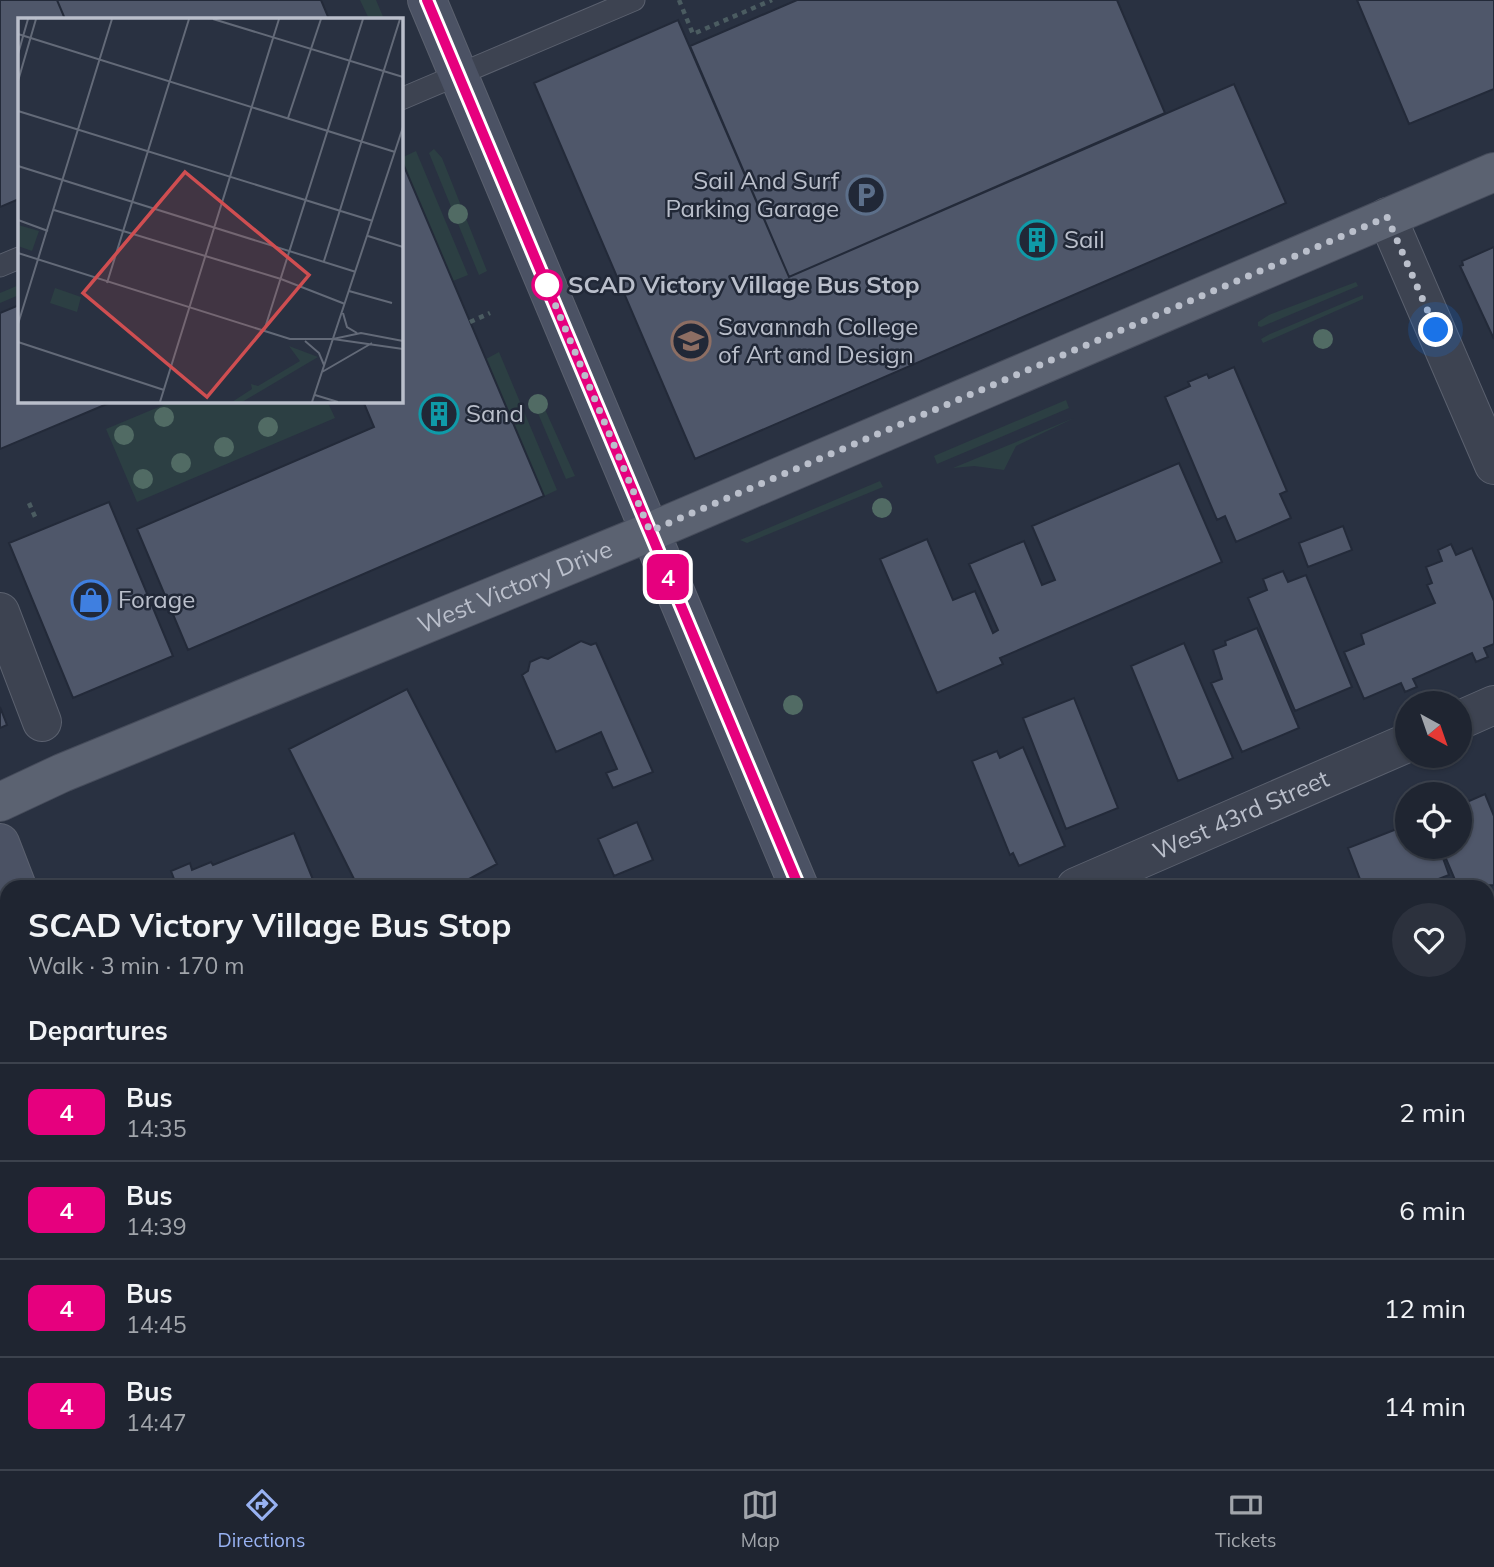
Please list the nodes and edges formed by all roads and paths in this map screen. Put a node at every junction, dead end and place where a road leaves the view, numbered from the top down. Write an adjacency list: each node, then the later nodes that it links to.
1 (427, 0): 5 (street)
2 (634, 0): 5 (lane)
3 (679, 0): 4 (path)
4 (772, 0)
5 (460, 75): 6 (lane); 16 (street)
6 (402, 99)
7 (1494, 172): 8 (main road, West Victory Drive)
8 (1387, 217): 13 (street); 16 (main road, West Victory Drive)
9 (18, 258): 10 (lane)
10 (0, 266)
11 (489, 313): 12 (path)
12 (470, 322)
13 (1494, 465)
14 (29, 503): 15 (path)
15 (36, 519)
16 (650, 531): 22 (main road, West Victory Drive); 25 (street)
17 (0, 612): 20 (street)
18 (1494, 705): 19 (street)
19 (1472, 715)
20 (42, 722)
21 (1395, 748): 26 (street, West 43rd Street)
22 (0, 802)
23 (0, 843): 24 (street)
24 (14, 880)
25 (796, 880)
26 (1092, 880)

